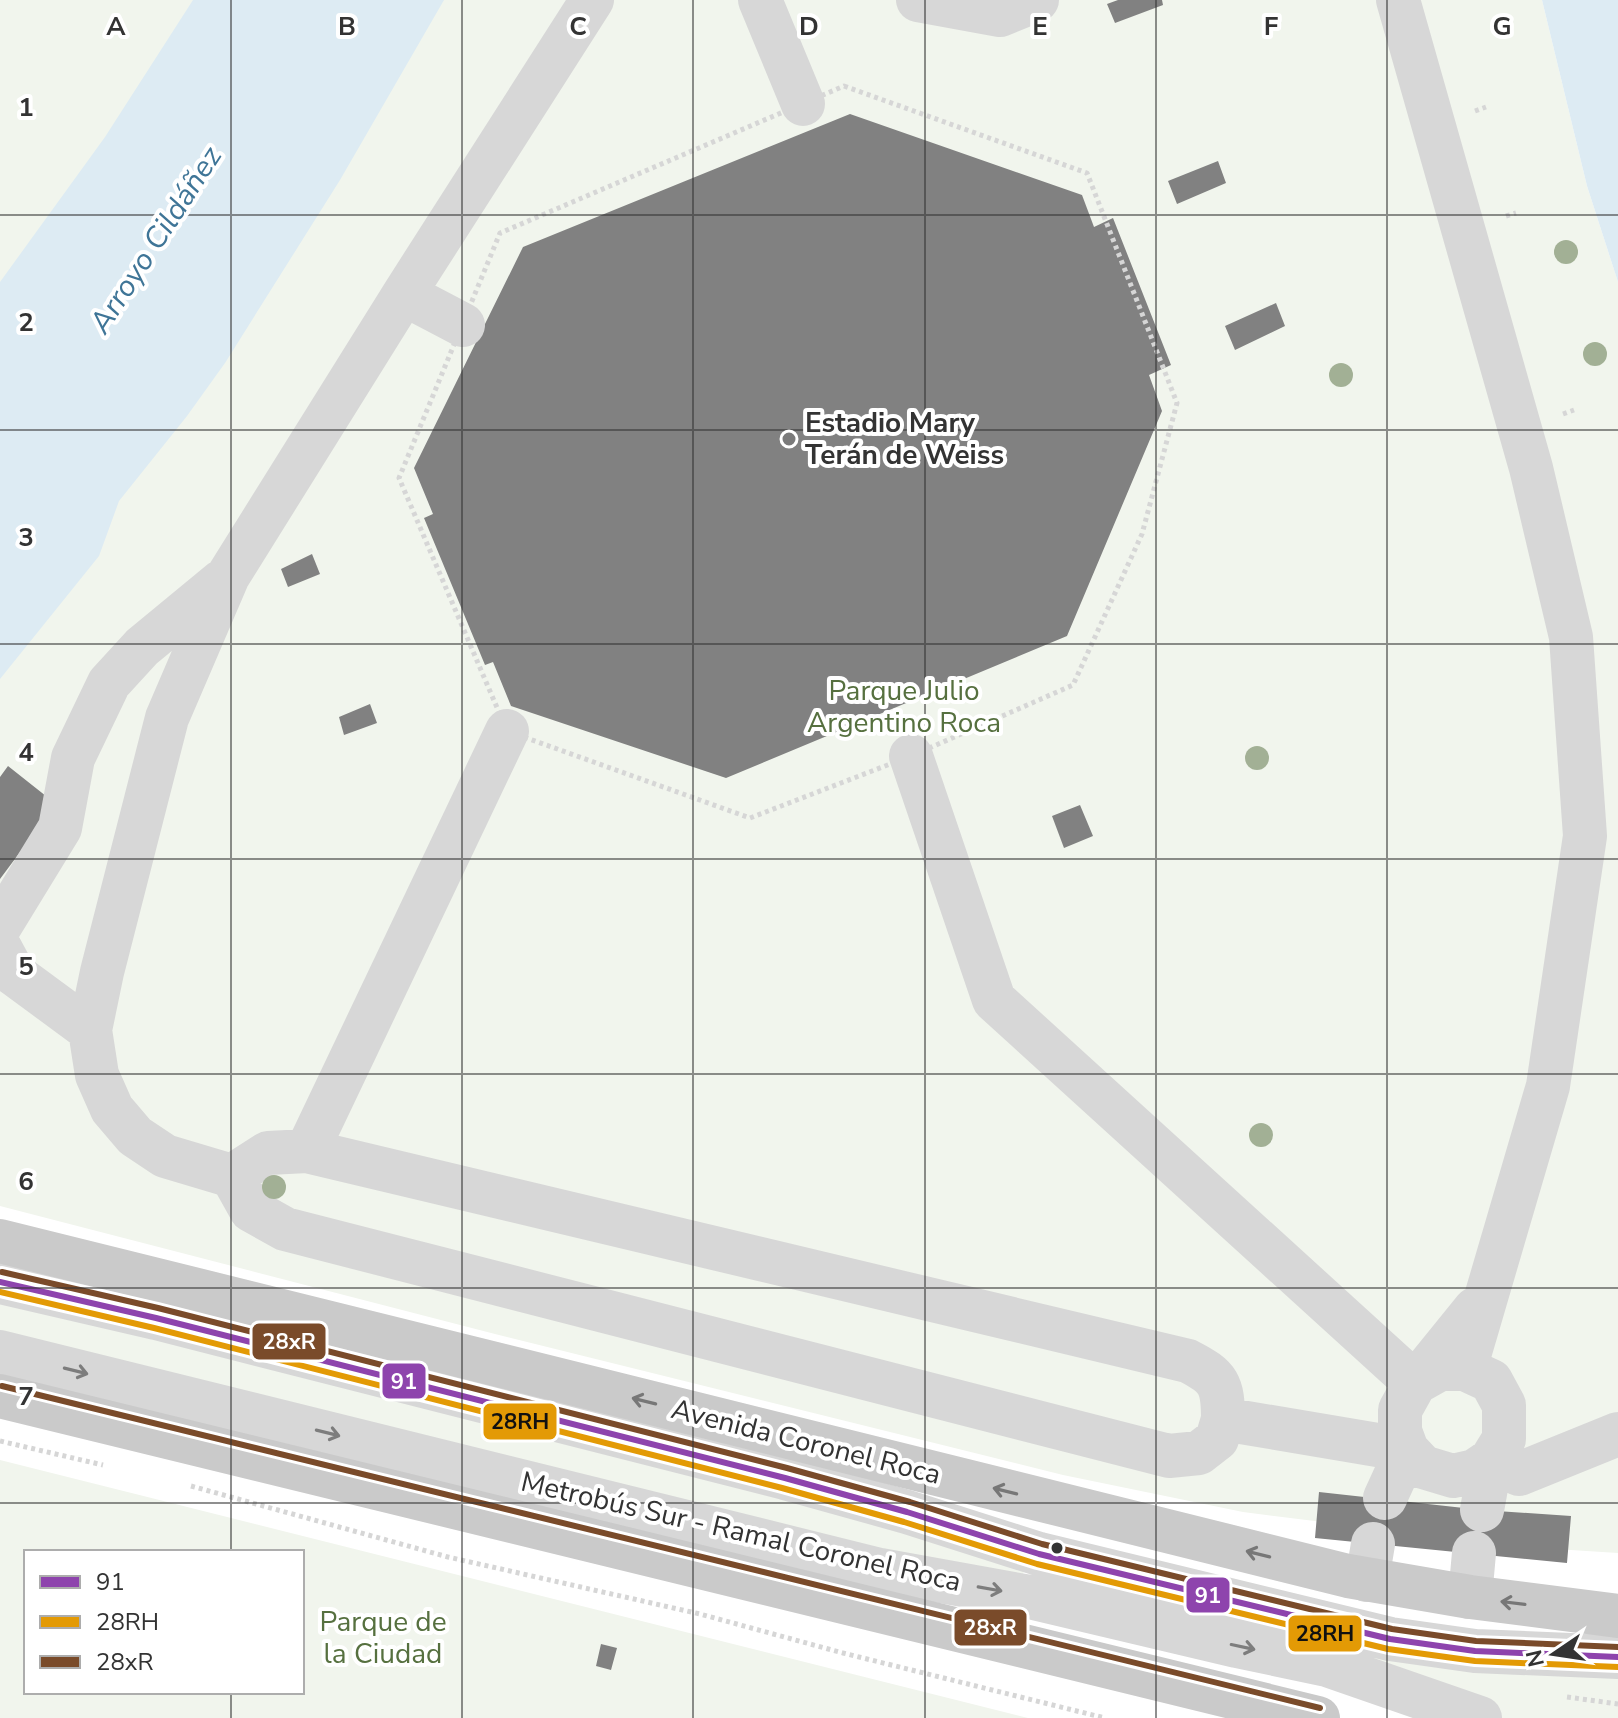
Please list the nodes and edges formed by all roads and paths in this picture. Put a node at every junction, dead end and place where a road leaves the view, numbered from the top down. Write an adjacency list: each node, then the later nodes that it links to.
1 (592, 0): 11 (lane)
2 (760, 0): 6 (lane)
3 (918, 0): 4 (lane)
4 (1027, 3)
5 (1394, 10): 25 (lane)
6 (803, 104): 12 (path); 17 (path)
7 (1486, 107): 8 (path)
8 (1475, 111)
9 (1516, 213): 10 (path)
10 (1506, 216)
11 (404, 294): 12 (lane); 15 (lane)
12 (463, 325): 16 (path)
13 (1574, 410): 14 (path)
14 (1563, 414)
15 (228, 576): 18 (lane); 20 (lane)
16 (507, 731): 17 (path); 21 (lane)
17 (911, 756): 28 (lane)
18 (0, 926)
19 (0, 948): 20 (lane)
20 (90, 1030): 22 (lane)
21 (307, 1151): 22 (lane); 30 (lane)
22 (232, 1176): 30 (lane)
23 (0, 1241): 40 (main road, Avenida Coronel Roca, one-way to 23)
24 (0, 1282): 42 (lane, Metrobús Sur - Ramal Coronel Roca)
25 (1483, 1307): 27 (lane); 28 (lane)
26 (0, 1352): 45 (lane, Metrobús Sur - Ramal Coronel Roca, one-way to 45)
27 (1478, 1375): 28 (lane); 34 (lane)
28 (1415, 1383): 33 (lane)
29 (0, 1396): 44 (main road)
30 (1223, 1419): 33 (lane)
31 (1618, 1434): 34 (lane)
32 (0, 1441): 35 (path)
33 (1407, 1450): 34 (lane); 37 (lane)
34 (1491, 1460): 38 (lane)
35 (117, 1468)
36 (177, 1482): 43 (path)
37 (1385, 1498)
38 (1482, 1510)
39 (1474, 1553): 40 (lane)
40 (1470, 1597): 41 (main road, Avenida Coronel Roca, one-way to 40)
41 (1618, 1616)
42 (1618, 1657)
43 (1105, 1718)
44 (1318, 1718)
45 (1480, 1718)

